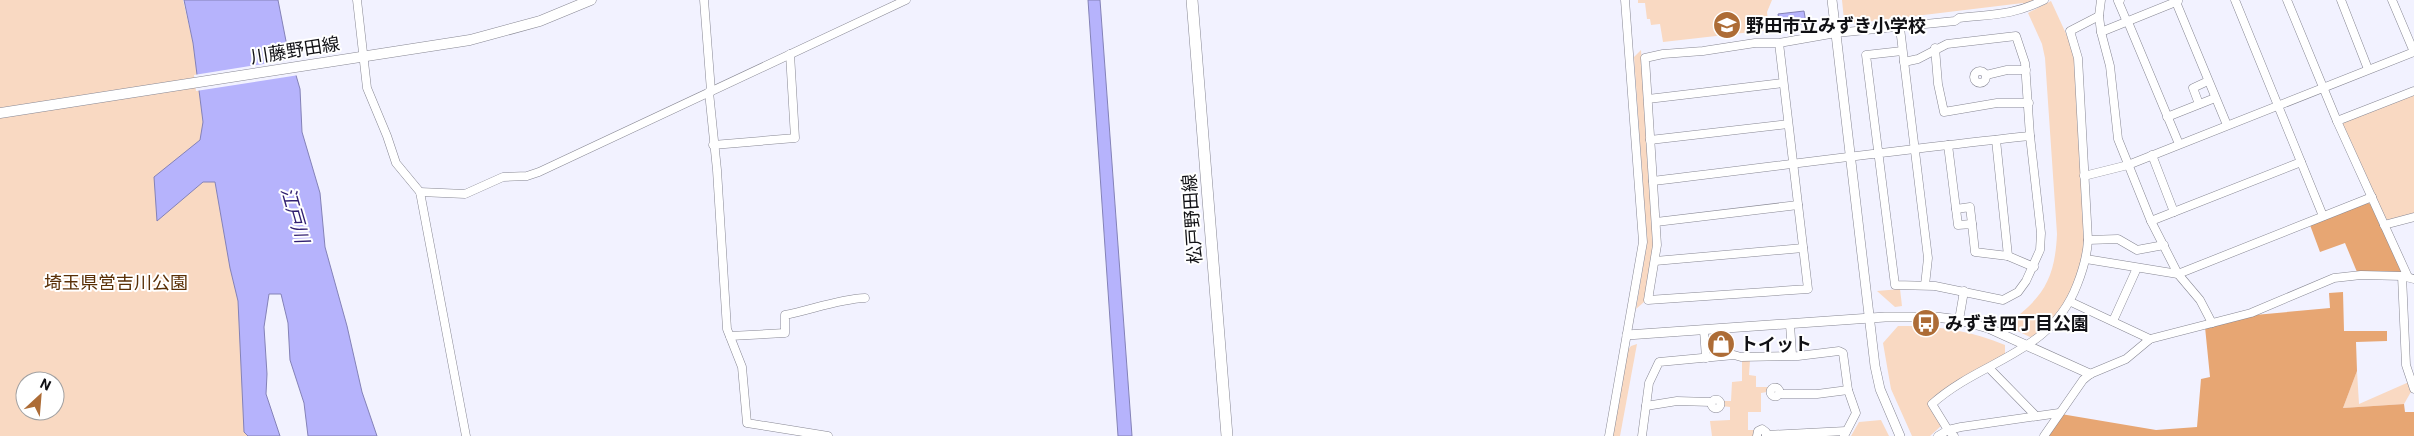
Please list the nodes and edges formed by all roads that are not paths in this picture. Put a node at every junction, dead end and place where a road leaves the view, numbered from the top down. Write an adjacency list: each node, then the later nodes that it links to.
1 (357, 0): 26 (street)
2 (591, 0): 26 (main road, 川藤野田線)
3 (704, 0): 35 (street)
4 (906, 0): 25 (street)
5 (1192, 0): 111 (main road, 松戸野田線)
6 (1625, 0): 93 (street)
7 (1832, 0): 20 (street)
8 (2044, 0): 18 (street)
9 (2101, 0): 16 (street)
10 (2120, 0): 17 (street)
11 (2235, 0): 40 (street)
12 (2287, 0): 33 (street)
13 (2341, 0): 28 (street)
14 (2392, 0): 24 (street)
15 (2178, 1): 17 (street); 31 (street)
16 (2100, 16): 19 (street); 59 (street)
17 (2128, 22): 19 (street); 42 (street)
18 (1900, 28): 20 (street); 23 (street)
19 (2101, 32): 58 (street)
20 (1836, 33): 21 (street); 55 (street)
21 (1779, 43): 32 (street); 37 (street)
22 (1935, 48): 27 (street); 29 (street); 38 (street)
23 (1902, 51): 27 (street); 53 (street)
24 (2414, 52): 28 (street)
25 (790, 54): 35 (street); 50 (street)
26 (358, 57): 41 (main road, 川藤野田線); 61 (street)
27 (1904, 62): 52 (street)
28 (2368, 69): 33 (street)
29 (2026, 70): 30 (street); 38 (street)
30 (1986, 75)
31 (2208, 81): 36 (street); 39 (street)
32 (1783, 83): 37 (street); 44 (street)
33 (2323, 88): 40 (street); 43 (street)
34 (2414, 91): 43 (street)
35 (710, 92): 50 (street); 61 (street)
36 (2216, 98): 39 (street); 45 (street)
37 (1648, 99): 47 (street)
38 (2029, 102): 46 (street)
39 (2199, 104): 42 (street)
40 (2278, 105): 45 (street); 56 (street)
41 (0, 113)
42 (2167, 117): 49 (street)
43 (2337, 121): 62 (street)
44 (1788, 124): 47 (street); 57 (street)
45 (2227, 125): 49 (street)
46 (2030, 136): 48 (street); 78 (street)
47 (1650, 140): 60 (street)
48 (1996, 140): 51 (street); 75 (street)
49 (2179, 144): 54 (street)
50 (713, 145): 92 (street)
51 (1948, 146): 52 (street); 64 (street)
52 (1914, 150): 53 (street); 82 (street)
53 (1879, 154): 55 (street); 82 (street)
54 (2152, 155): 58 (street); 65 (street)
55 (1851, 157): 57 (street); 86 (street)
56 (2301, 162): 65 (street); 66 (street)
57 (1793, 164): 60 (street); 63 (street)
58 (2128, 165): 59 (street); 68 (street)
59 (2084, 176): 72 (street)
60 (1653, 181): 69 (street)
61 (420, 192): 109 (street)
62 (2372, 197): 66 (street); 71 (street)
63 (1798, 205): 69 (street); 74 (street)
64 (1956, 209): 70 (street); 70 (street)
65 (2174, 212): 68 (street)
66 (2323, 216): 80 (street)
67 (2414, 217): 71 (street)
68 (2150, 221): 73 (street)
69 (1656, 222): 77 (street)
70 (1972, 224): 75 (street)
71 (2384, 225): 81 (street)
72 (2088, 240): 73 (street); 76 (street)
73 (2164, 245): 80 (street)
74 (1803, 248): 77 (street); 77 (street)
75 (2008, 256): 78 (street)
76 (2086, 259): 79 (street); 85 (street)
77 (1655, 261)
78 (2034, 267): 83 (street)
79 (2137, 268): 80 (street); 88 (street)
80 (2178, 274): 89 (street)
81 (2408, 278): 89 (street); 100 (street)
82 (1925, 285): 83 (street)
83 (1964, 291): 87 (street)
84 (865, 298): 92 (street)
85 (2071, 302): 88 (street); 95 (street)
86 (1870, 318): 87 (street); 90 (street); 116 (street)
87 (1959, 320): 95 (street)
88 (2113, 321): 94 (street)
89 (2212, 323): 94 (street)
90 (1790, 324): 91 (street); 96 (street)
91 (1704, 330): 93 (street); 97 (street)
92 (730, 336): 110 (street)
93 (1626, 336): 112 (street)
94 (2150, 339): 99 (street)
95 (2028, 346): 98 (street); 99 (street)
96 (1792, 355): 97 (street); 101 (street)
97 (1706, 358): 104 (street)
98 (1989, 368): 106 (street); 107 (street)
99 (2090, 374): 105 (street)
100 (2414, 389)
101 (1848, 390): 102 (street); 108 (street)
102 (1779, 394)
103 (1711, 402): 104 (street)
104 (1646, 406): 113 (street)
105 (2059, 412): 106 (street); 119 (street)
106 (2036, 416): 107 (street)
107 (1948, 430): 117 (street); 118 (street)
108 (1845, 434): 115 (street)
109 (466, 436)
110 (828, 436)
111 (1227, 436)
112 (1609, 436)
113 (1642, 436)
114 (1757, 436): 115 (street)
115 (1766, 436)
116 (1900, 436)
117 (1938, 436)
118 (1954, 436)
119 (2044, 436)

